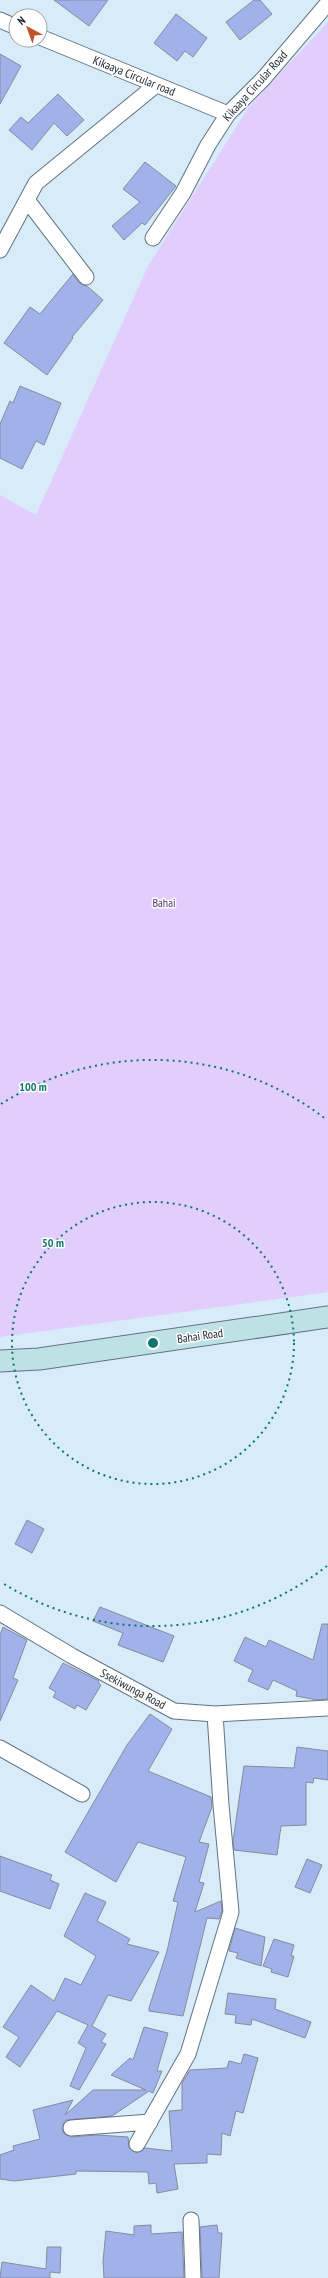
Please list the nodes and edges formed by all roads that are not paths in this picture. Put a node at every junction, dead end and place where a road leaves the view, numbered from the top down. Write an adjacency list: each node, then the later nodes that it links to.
1 (328, 3): 4 (street, Kikaaya Circular Road)
2 (48, 40): 3 (street, Kikaaya Circular road)
3 (156, 85): 4 (street, Kikaaya Circular road); 5 (street)
4 (228, 114): 6 (street, Kikaaya Circular Road)
5 (27, 200): 7 (street); 8 (street)
6 (153, 238)
7 (0, 250)
8 (86, 277)
9 (328, 1317): 10 (street, Bahai Road)
10 (0, 1361)
11 (0, 1613): 13 (street, Ssekiwunga Road)
12 (328, 1708): 13 (street, Ssekiwunga Road)
13 (215, 1714): 16 (street)
14 (0, 1748): 15 (street)
15 (82, 1794)
16 (150, 2122): 17 (street); 18 (street)
17 (71, 2128)
18 (137, 2144)
19 (191, 2220): 20 (street)
20 (193, 2278)

